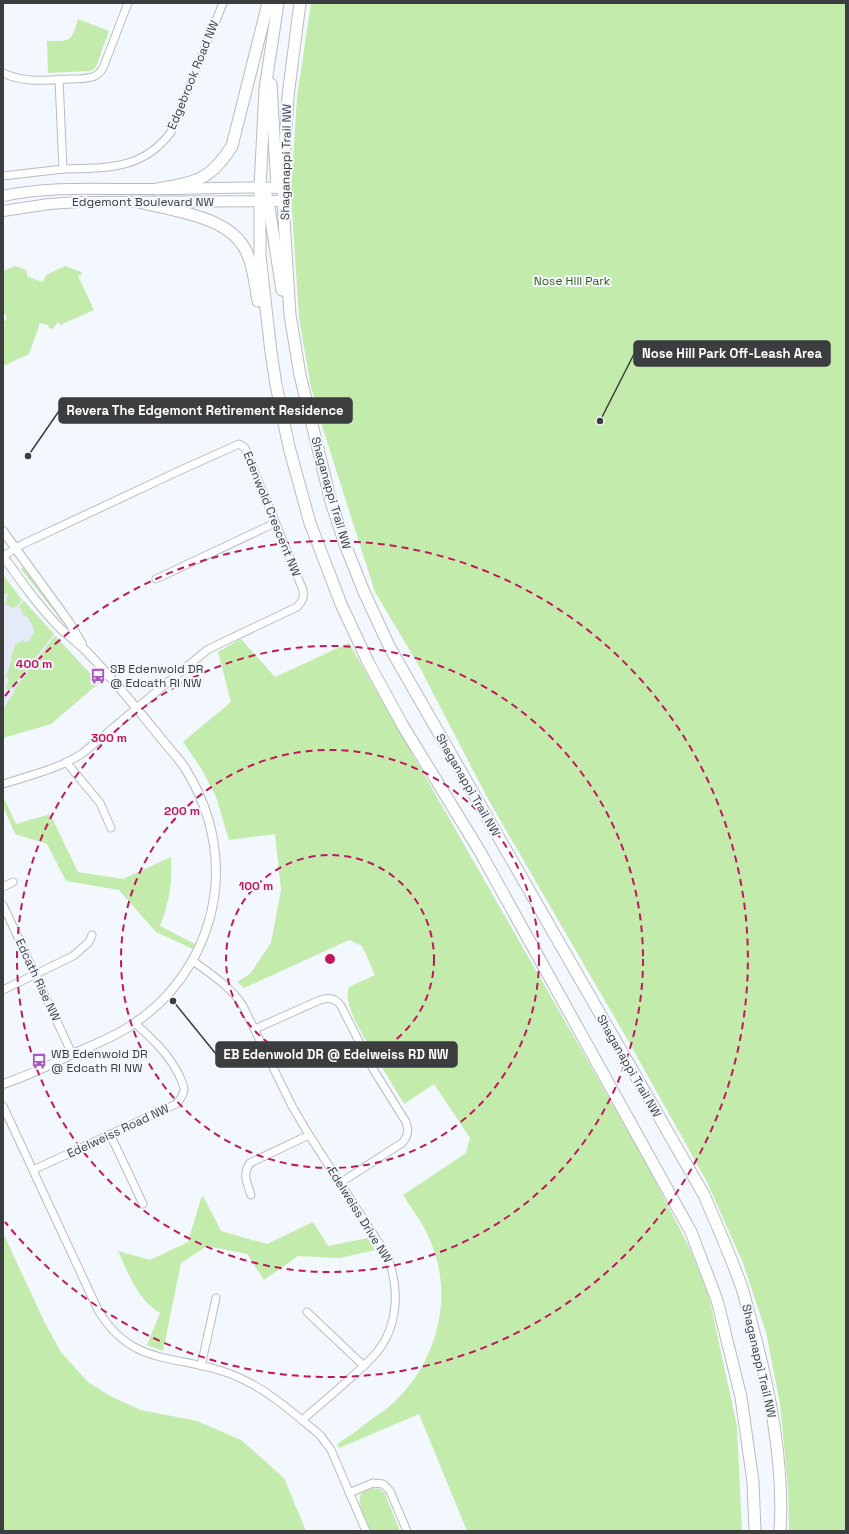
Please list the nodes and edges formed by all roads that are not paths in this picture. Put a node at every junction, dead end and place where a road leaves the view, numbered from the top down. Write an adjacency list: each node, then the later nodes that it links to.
1 (128, 3): 8 (street)
2 (223, 3): 9 (street, Edgebrook Road NW)
3 (268, 3): 13 (main road)
4 (278, 3): 6 (main road, Shaganappi Trail NW)
5 (300, 3): 12 (main road, Shaganappi Trail NW)
6 (270, 57): 11 (main road, Shaganappi Trail NW); 12 (main road)
7 (3, 72): 8 (street)
8 (59, 79): 9 (street)
9 (63, 169): 10 (street, Edgebrook Road NW)
10 (3, 176)
11 (260, 187): 12 (main road, Edgemont Boulevard NW); 13 (main road, Edgemont Boulevard NW); 15 (main road, Shaganappi Trail NW)
12 (280, 188): 16 (main road, Shaganappi Trail NW)
13 (157, 189): 14 (main road, Edgemont Boulevard NW)
14 (3, 196)
15 (264, 201): 16 (main road, Edgemont Boulevard NW); 17 (main road, Edgemont Boulevard NW); 19 (main road); 20 (main road, Shaganappi Trail NW)
16 (283, 201): 19 (main road, Shaganappi Trail NW)
17 (139, 202): 18 (main road, Edgemont Boulevard NW); 20 (main road)
18 (3, 211)
19 (290, 315): 58 (main road, Shaganappi Trail NW)
20 (271, 352): 57 (main road, Shaganappi Trail NW)
21 (276, 523): 23 (street, Edenwold Crescent NW); 25 (street); 27 (street, Edenwold Crescent NW)
22 (3, 531): 23 (street)
23 (14, 548): 24 (street, Edenwold Crescent NW); 26 (street)
24 (3, 556): 26 (street)
25 (156, 579)
26 (85, 650): 27 (street)
27 (136, 708): 28 (street); 35 (street)
28 (67, 763): 29 (street); 30 (street)
29 (3, 784)
30 (111, 828)
31 (13, 882): 32 (street)
32 (3, 887)
33 (3, 905): 36 (street, Edcath Rise NW)
34 (92, 935): 36 (street)
35 (193, 961): 38 (street); 39 (street, Edelweiss Drive NW)
36 (35, 974): 37 (street); 40 (street, Edcath Rise NW)
37 (3, 990)
38 (135, 1023): 40 (street); 43 (street, Edelweiss Road NW)
39 (255, 1029): 44 (street, Edelweiss Drive NW); 46 (street)
40 (72, 1054): 41 (street)
41 (3, 1084)
42 (3, 1106): 45 (street)
43 (110, 1134): 45 (street, Edelweiss Road NW); 48 (street)
44 (309, 1134): 46 (street, Edelweiss Drive NW); 47 (street)
45 (33, 1170): 51 (street)
46 (340, 1183): 52 (street, Edelweiss Drive NW)
47 (250, 1195)
48 (143, 1204)
49 (216, 1298): 51 (street)
50 (307, 1312): 52 (street)
51 (201, 1366): 53 (street)
52 (364, 1366): 53 (street, Edelweiss Drive NW)
53 (302, 1420): 54 (street)
54 (349, 1493): 55 (street); 56 (street)
55 (366, 1531)
56 (407, 1531)
57 (755, 1531)
58 (780, 1531)

